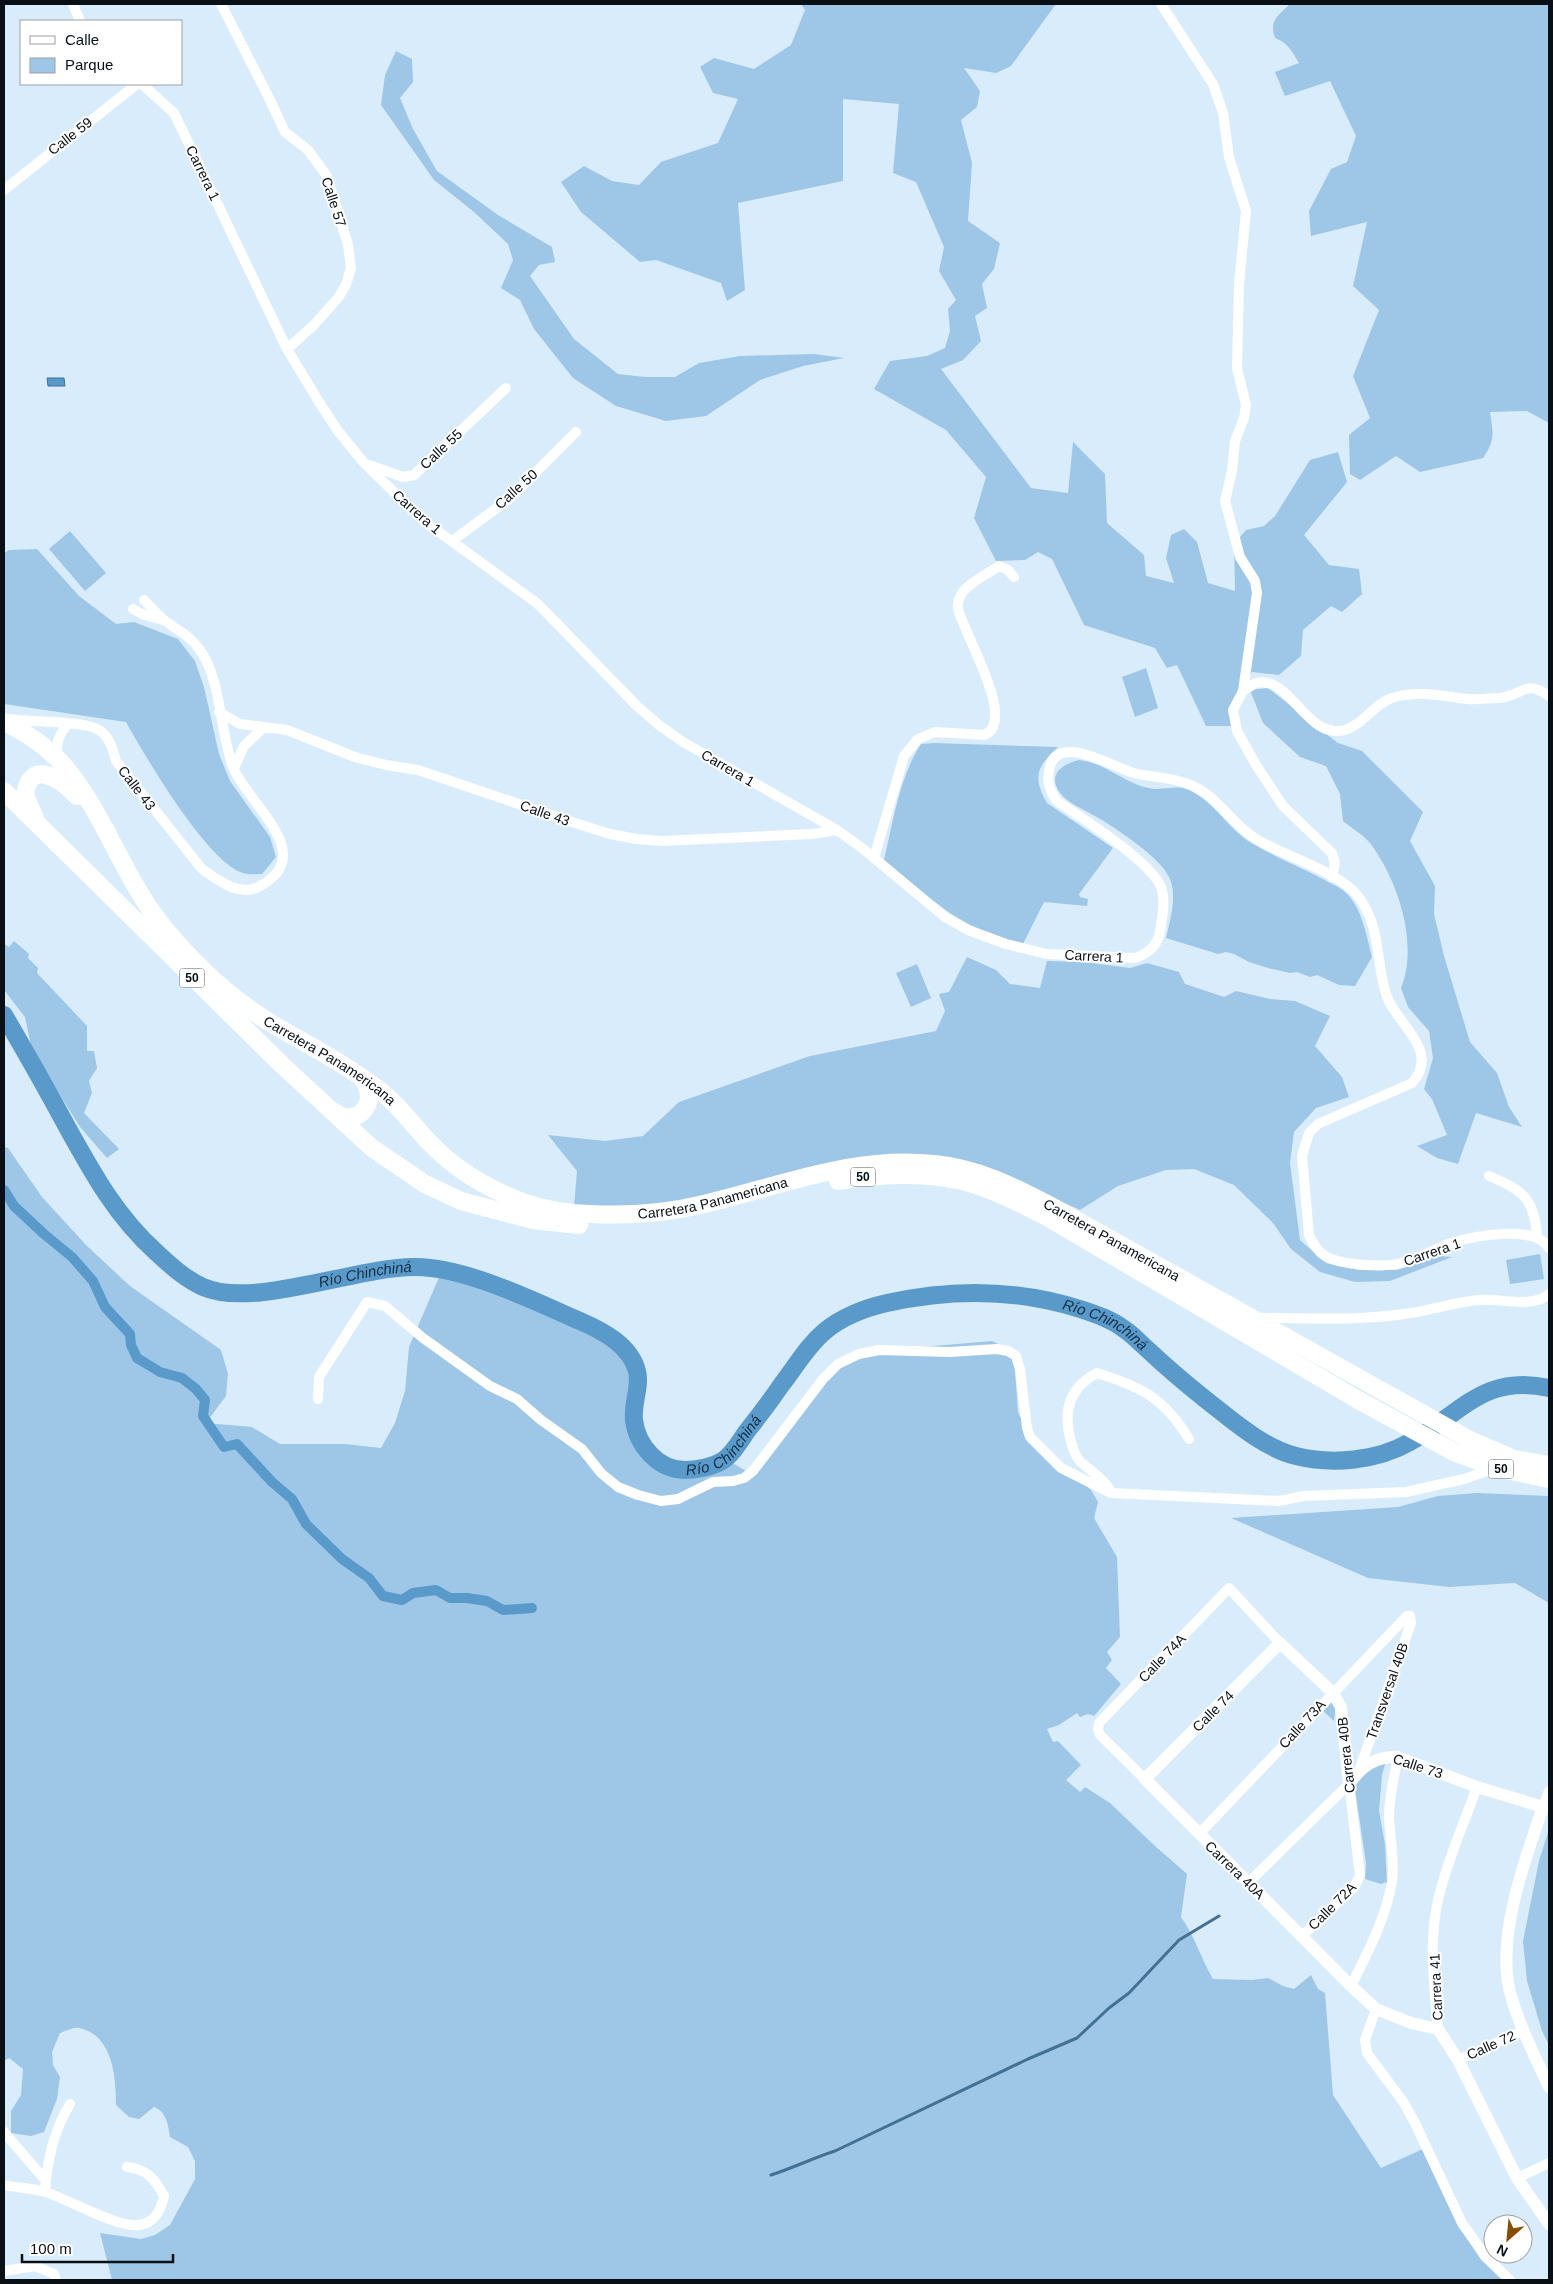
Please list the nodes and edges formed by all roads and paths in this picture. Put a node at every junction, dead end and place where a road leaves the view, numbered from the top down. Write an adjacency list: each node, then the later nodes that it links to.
1 (73, 4): 4 (street)
2 (221, 4): 8 (street, Calle 57)
3 (1161, 4): 17 (street)
4 (80, 20)
5 (136, 85): 7 (street, Calle 59)
6 (143, 85): 8 (street, Carrera 1)
7 (4, 190)
8 (288, 349): 11 (street, Carrera 1)
9 (506, 388): 11 (street, Calle 55)
10 (576, 432): 12 (street, Calle 50)
11 (365, 464): 12 (street, Carrera 1)
12 (452, 541): 28 (street, Carrera 1)
13 (1014, 577): 29 (street)
14 (144, 600): 16 (street)
15 (133, 609): 16 (street)
16 (163, 620): 19 (street)
17 (1250, 687): 18 (street); 30 (street)
18 (1549, 696)
19 (219, 712): 22 (street, Calle 43); 24 (street, Calle 43)
20 (4, 720): 21 (street, Calle 43); 23 (highway, Carretera Panamericana / 50)
21 (69, 723): 23 (street); 24 (street, Calle 43)
22 (264, 726): 24 (street); 28 (street, Calle 43)
23 (58, 760): 26 (highway, Carretera Panamericana / 50)
24 (234, 768)
25 (4, 791): 27 (highway, Carretera Panamericana / 50)
26 (98, 818): 27 (highway); 31 (highway, Carretera Panamericana / 50)
27 (40, 828): 32 (highway, Carretera Panamericana / 50)
28 (837, 830): 29 (street, Carrera 1)
29 (874, 858): 30 (street, Carrera 1)
30 (1332, 877): 34 (street, Carrera 1)
31 (361, 1077): 32 (highway); 37 (highway, Carretera Panamericana / 50)
32 (331, 1110): 41 (highway, Carretera Panamericana / 50)
33 (1489, 1176): 34 (street)
34 (1537, 1237): 35 (street)
35 (1549, 1248)
36 (1549, 1294): 37 (street)
37 (1252, 1318): 40 (highway, Carretera Panamericana / 50)
38 (318, 1398): 43 (street)
39 (1189, 1439): 43 (street)
40 (1549, 1465)
41 (1497, 1468): 42 (highway, Carretera Panamericana / 50); 43 (street)
42 (1549, 1479)
43 (1111, 1493)
44 (1229, 1588): 46 (street, Carrera 40B); 48 (street, Calle 74A)
45 (1406, 1616): 47 (street, Calle 73A); 50 (street, Transversal 40B)
46 (1280, 1643): 47 (street, Carrera 40B); 51 (street, Calle 74)
47 (1332, 1692): 52 (street, Carrera 40B); 56 (street, Calle 73A)
48 (1098, 1729): 51 (street, Carrera 40A)
49 (1398, 1757): 50 (street, Calle 73); 53 (street, Calle 73); 60 (street)
50 (1360, 1768): 52 (street, Calle 73)
51 (1145, 1779): 56 (street, Carrera 40A)
52 (1349, 1784): 57 (street, Carrera 40B); 58 (street, Calle 73)
53 (1477, 1787): 55 (street, Calle 73); 62 (street, Carrera 41)
54 (1549, 1791): 55 (street)
55 (1543, 1807): 63 (street)
56 (1199, 1834): 58 (street, Carrera 40A)
57 (1360, 1875): 59 (street, Calle 72A)
58 (1249, 1882): 59 (street, Carrera 40A)
59 (1302, 1936): 60 (street, Carrera 40A)
60 (1351, 1986): 61 (street, Carrera 40A)
61 (1376, 2009): 62 (street, Carrera 40A); 77 (street)
62 (1438, 2029): 64 (street, Carrera 41)
63 (1523, 2031): 64 (street, Calle 72); 65 (street)
64 (1458, 2060): 70 (street, Carrera 41)
65 (1549, 2087)
66 (70, 2104): 71 (street)
67 (4, 2132): 71 (street)
68 (1549, 2163): 70 (street)
69 (127, 2167): 73 (street)
70 (1517, 2178): 74 (street, Carrera 41)
71 (46, 2180): 73 (street)
72 (4, 2185): 73 (street)
73 (45, 2192)
74 (1549, 2224)
75 (4, 2270): 76 (street)
76 (56, 2280)
77 (1510, 2280)

